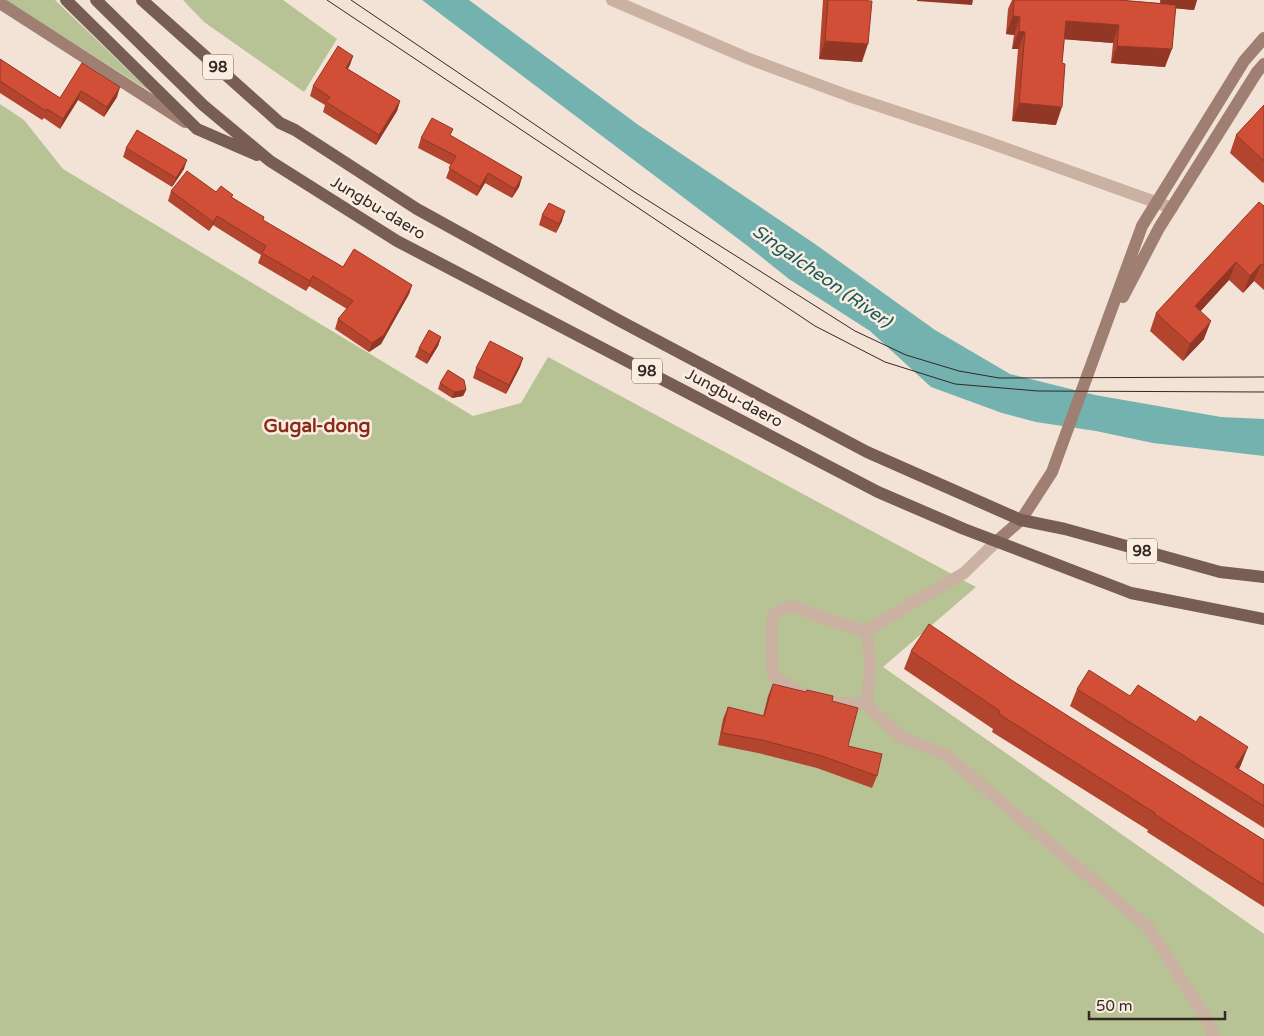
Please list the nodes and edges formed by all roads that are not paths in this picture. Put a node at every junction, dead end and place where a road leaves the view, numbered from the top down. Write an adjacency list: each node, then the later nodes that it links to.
1 (66, 0): 8 (main road)
2 (96, 0): 9 (main road, Jungbu-daero / 98)
3 (142, 0): 13 (main road, Jungbu-daero / 98)
4 (612, 0): 10 (street)
5 (0, 3): 8 (street)
6 (1264, 38): 10 (street)
7 (1264, 64): 11 (street)
8 (197, 129): 9 (main road)
9 (270, 161): 14 (main road, Jungbu-daero / 98)
10 (1156, 203): 11 (street); 12 (street)
11 (1172, 208): 12 (street)
12 (1102, 337): 13 (street)
13 (1022, 520): 14 (street); 15 (main road, Jungbu-daero / 98)
14 (997, 541): 16 (main road, Jungbu-daero / 98); 17 (street)
15 (1264, 577)
16 (1264, 619)
17 (865, 631): 18 (street); 18 (street)
18 (866, 704): 19 (street)
19 (1214, 1036)

